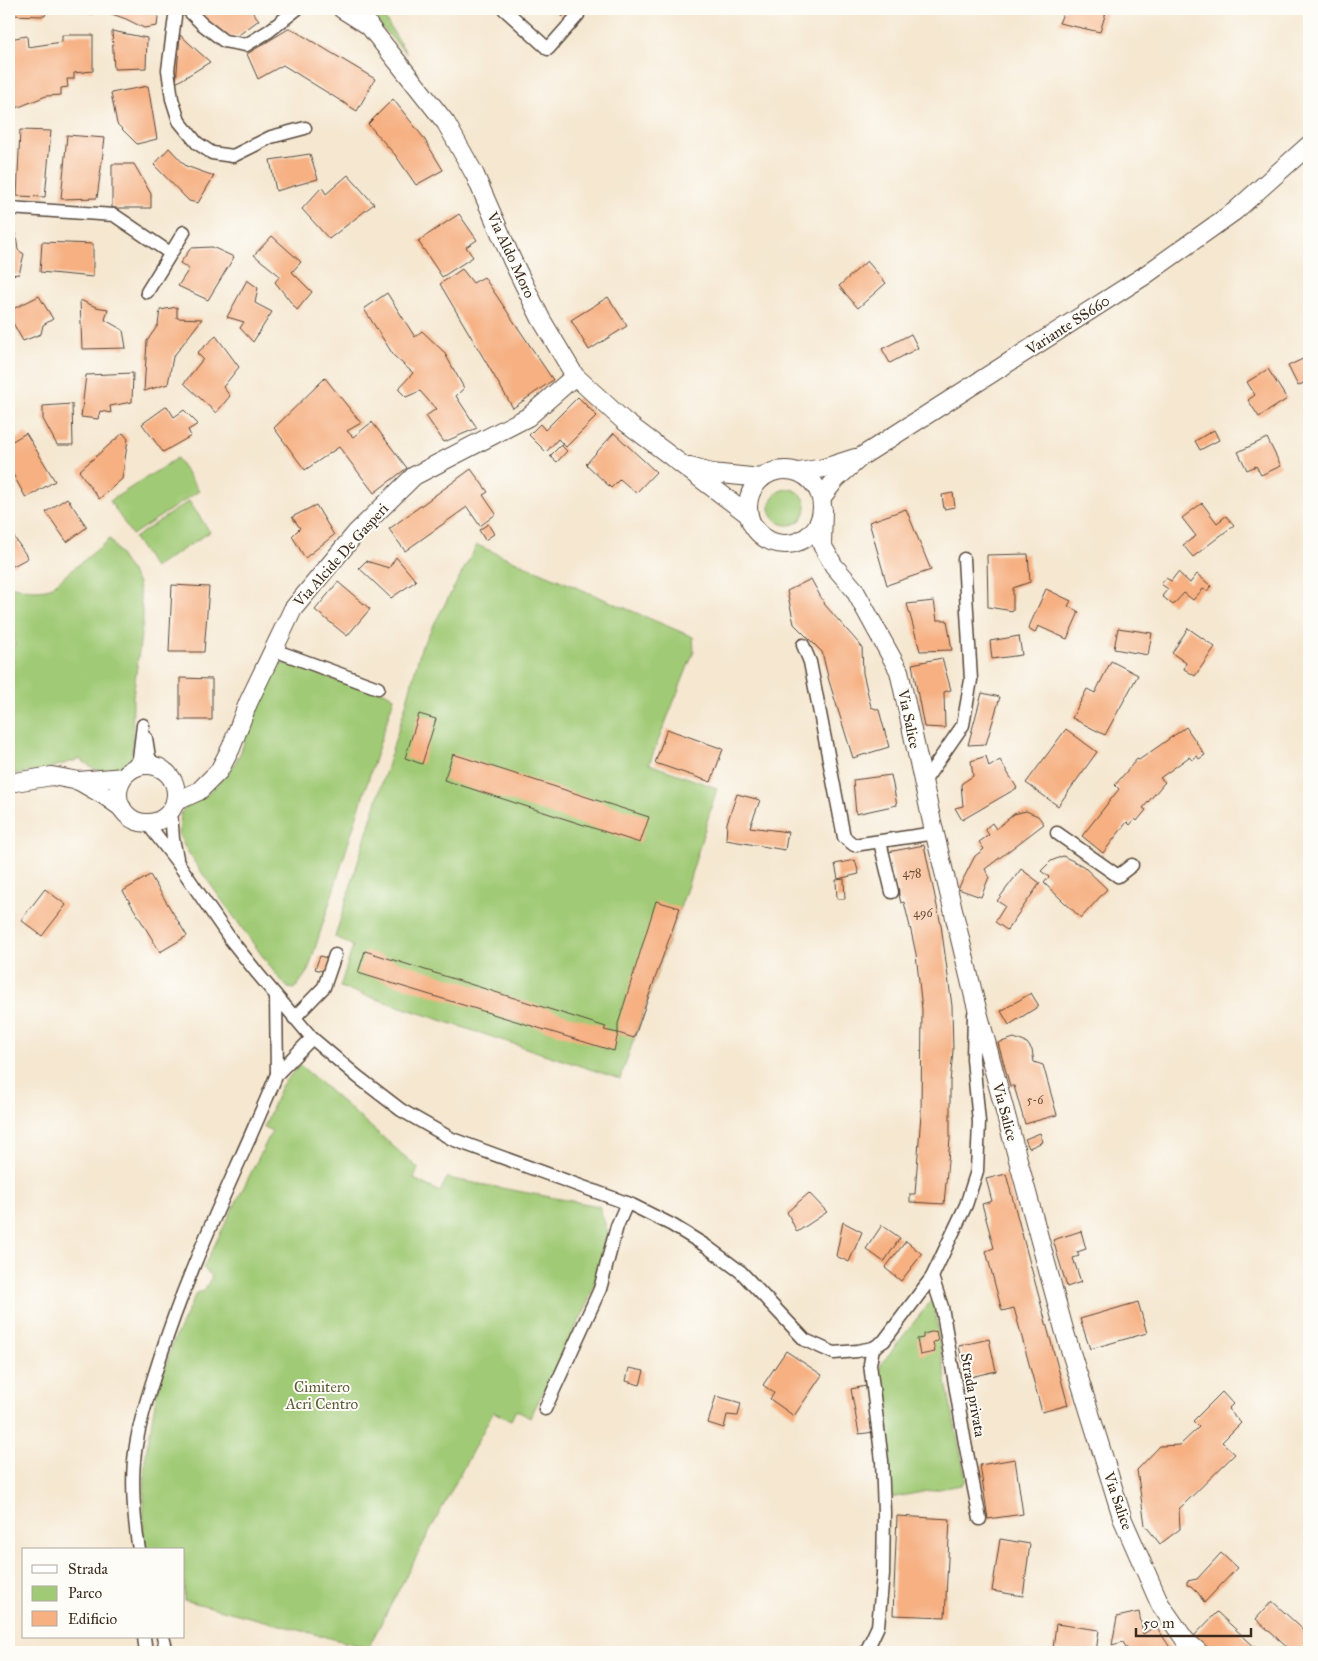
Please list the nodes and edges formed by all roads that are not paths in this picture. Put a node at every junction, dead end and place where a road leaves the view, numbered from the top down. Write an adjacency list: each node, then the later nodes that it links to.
1 (176, 9): 11 (street)
2 (187, 9): 9 (street)
3 (284, 9): 9 (street)
4 (297, 9): 9 (street)
5 (342, 9): 10 (main road, Via Aldo Moro)
6 (360, 9): 10 (main road, Via Aldo Moro)
7 (504, 9): 8 (street)
8 (578, 15)
9 (278, 24)
10 (369, 26): 17 (main road, Via Aldo Moro)
11 (305, 128)
12 (1309, 145): 18 (main road, Variante SS660)
13 (9, 208): 15 (street)
14 (184, 232): 15 (street)
15 (170, 253): 16 (street)
16 (147, 292)
17 (575, 376): 19 (main road, Via Aldo Moro); 28 (main road, Via Alcide De Gasperi)
18 (862, 456): 20 (main road); 22 (main road, Variante SS660)
19 (678, 463): 21 (main road, Via Aldo Moro); 23 (main road, Via Aldo Moro)
20 (799, 472): 21 (main road); 22 (main road)
21 (761, 478): 23 (main road)
22 (822, 503): 24 (main road); 26 (main road)
23 (749, 515): 24 (main road)
24 (796, 542): 26 (main road)
25 (964, 559): 34 (street)
26 (834, 566): 34 (main road, Via Salice)
27 (803, 645): 42 (street)
28 (274, 650): 29 (street); 31 (main road, Via Alcide De Gasperi)
29 (378, 688)
30 (155, 766): 32 (main road); 32 (street); 36 (main road)
31 (219, 771): 36 (main road); 37 (main road, Via Alcide De Gasperi)
32 (129, 772): 33 (main road); 38 (main road)
33 (79, 781): 35 (main road); 38 (main road)
34 (923, 782): 40 (main road, Via Salice)
35 (9, 783)
36 (174, 785): 37 (main road)
37 (173, 806): 39 (main road); 43 (street)
38 (122, 808): 39 (main road)
39 (147, 823): 43 (street)
40 (935, 833): 42 (street); 48 (main road, Via Salice)
41 (1057, 833): 44 (street)
42 (880, 842): 45 (street)
43 (178, 863): 47 (street)
44 (1132, 865)
45 (892, 892)
46 (335, 955): 49 (street)
47 (276, 996): 49 (street); 51 (street)
48 (975, 1001): 53 (street); 63 (main road, Via Salice)
49 (294, 1018): 50 (street)
50 (312, 1038): 51 (street); 52 (street)
51 (277, 1074): 57 (street)
52 (627, 1203): 54 (street); 55 (street)
53 (932, 1277): 54 (street); 56 (street, Strada privata)
54 (873, 1348): 62 (street)
55 (545, 1409)
56 (980, 1519)
57 (138, 1548)
58 (144, 1638): 60 (street)
59 (163, 1638): 61 (street)
60 (146, 1652)
61 (167, 1652)
62 (866, 1652)
63 (1199, 1652)

